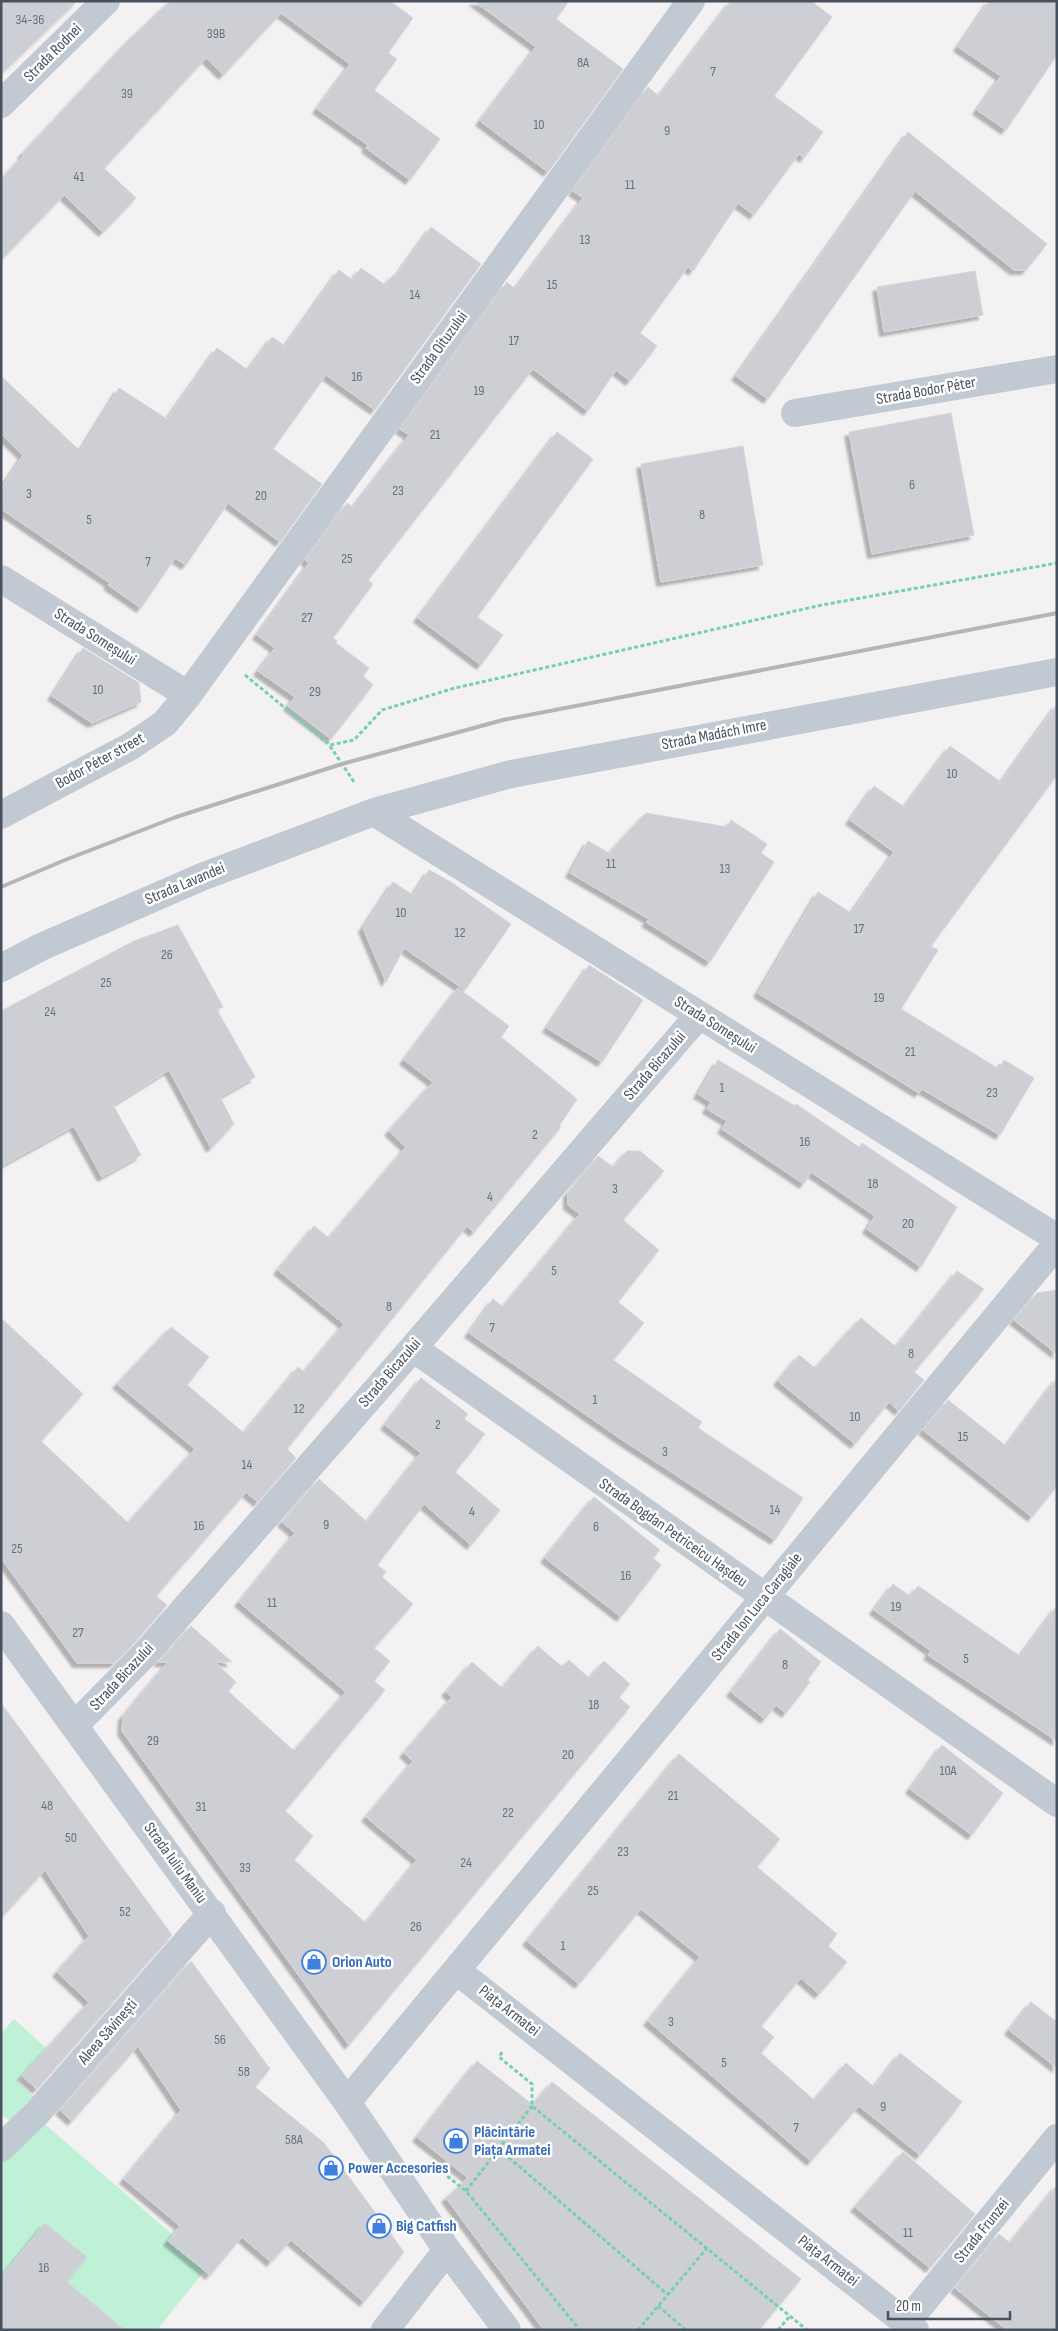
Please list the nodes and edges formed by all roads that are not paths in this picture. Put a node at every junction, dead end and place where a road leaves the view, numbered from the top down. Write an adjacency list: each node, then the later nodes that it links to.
1 (106, 1): 3 (street, Strada Rodnei)
2 (691, 1): 8 (street, Strada Oituzului)
3 (1, 104)
4 (1057, 369): 5 (street, Strada Bodor Péter)
5 (795, 413)
6 (1, 579): 8 (street, Strada Someșului)
7 (1057, 672): 9 (street, Strada Madách Imre)
8 (188, 695): 10 (street, Bodor Péter street)
9 (374, 812): 11 (street, Strada Lavandei); 12 (street, Strada Someșului)
10 (1, 815)
11 (1, 968)
12 (699, 1015): 13 (street, Strada Someșului); 15 (street, Strada Bicazului)
13 (1057, 1238)
14 (1057, 1244): 16 (street, Strada Ion Luca Caragiale)
15 (412, 1348): 16 (street, Strada Bogdan Petriceicu Hașdeu); 18 (street, Strada Bicazului)
16 (765, 1598): 19 (street, Strada Bogdan Petriceicu Hașdeu); 21 (street, Strada Ion Luca Caragiale)
17 (1, 1625): 18 (street, Strada Iuliu Maniu)
18 (75, 1725): 20 (street, Strada Iuliu Maniu)
19 (1057, 1803)
20 (212, 1913): 22 (street, Strada Iuliu Maniu); 24 (street, Aleea Săvinești)
21 (456, 1971): 22 (street); 26 (street, Piața Armatei)
22 (347, 2102): 25 (street)
23 (1057, 2138): 26 (street, Strada Frunzei)
24 (1, 2148)
25 (447, 2250): 27 (street); 28 (street)
26 (911, 2326)
27 (385, 2330)
28 (507, 2330)

